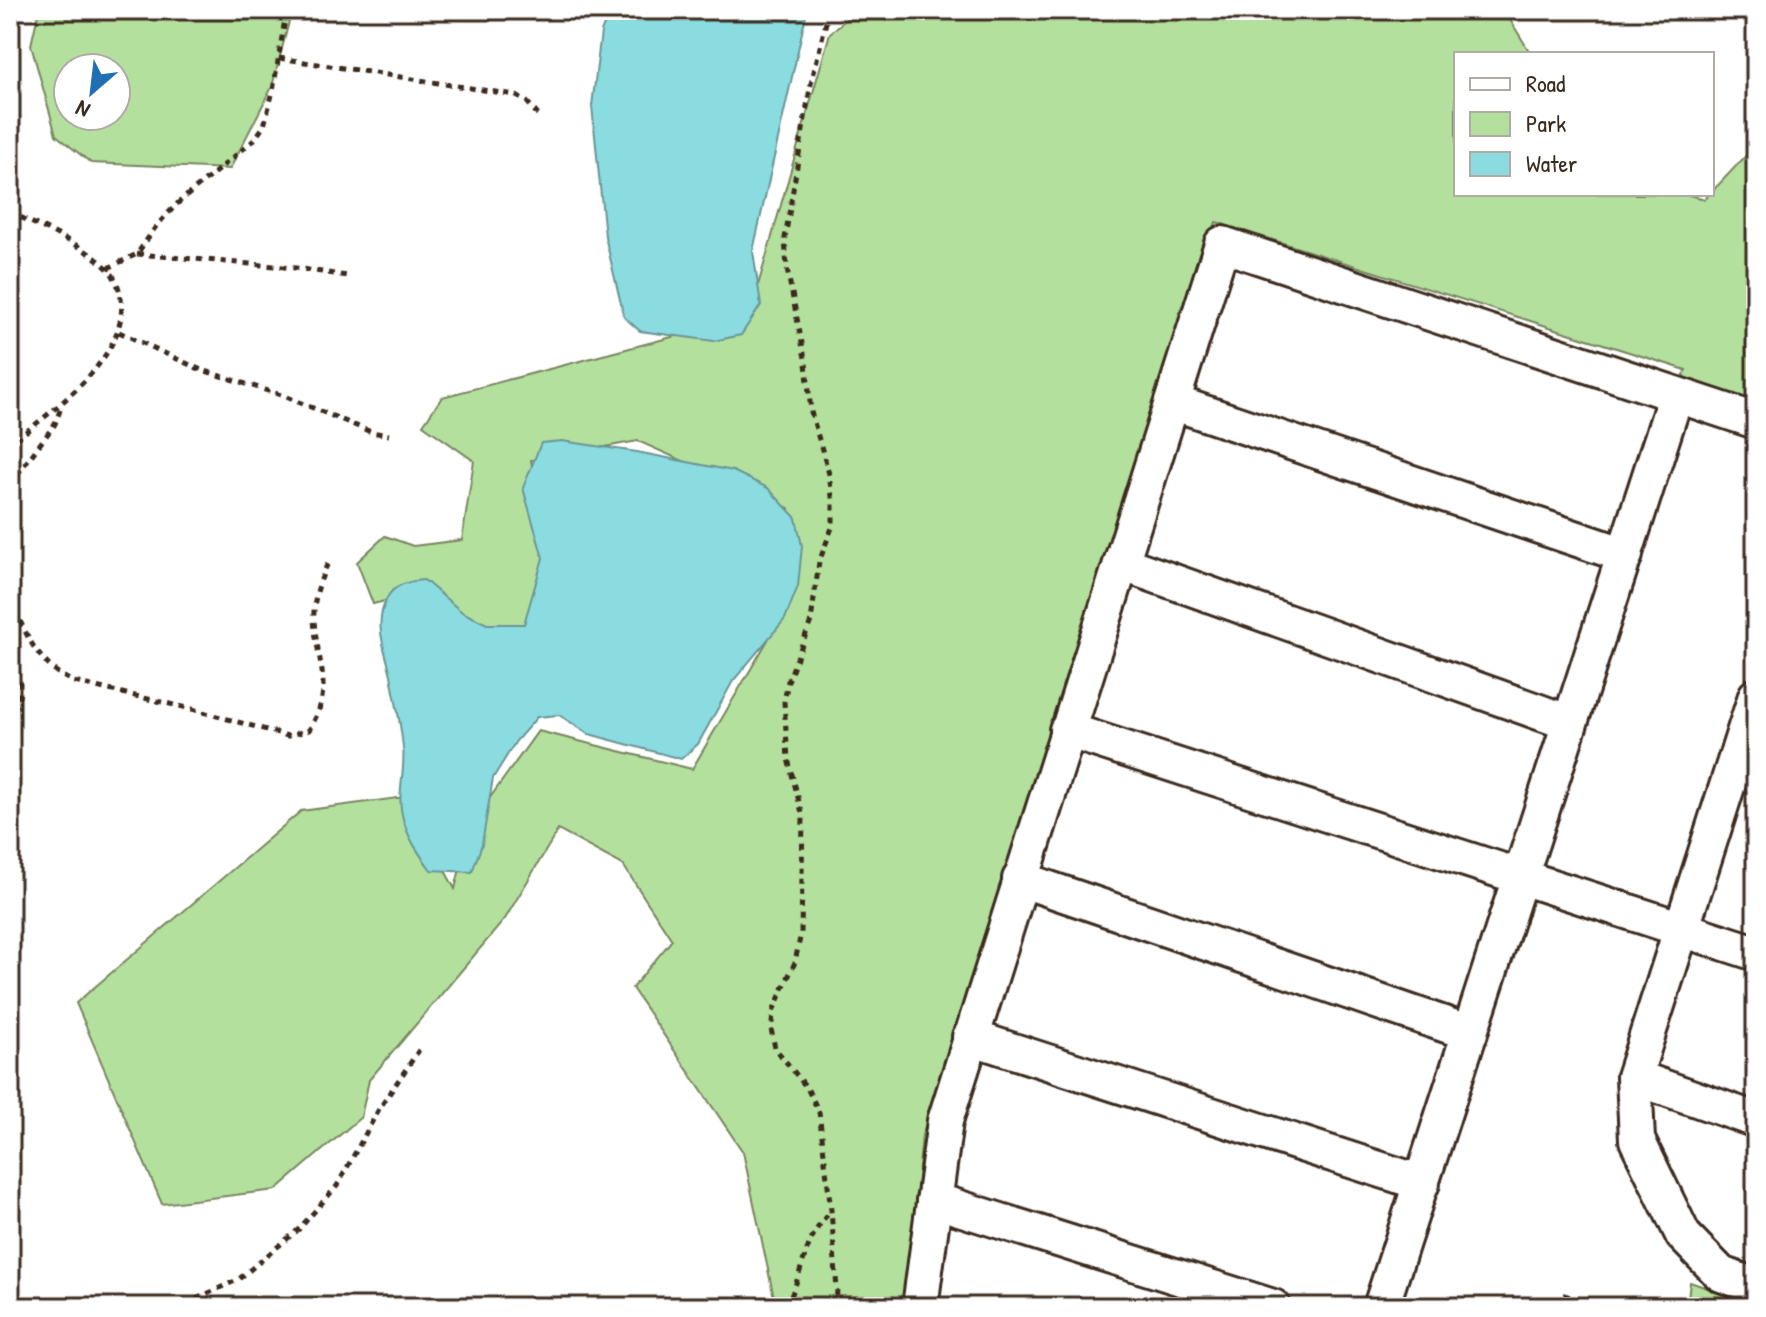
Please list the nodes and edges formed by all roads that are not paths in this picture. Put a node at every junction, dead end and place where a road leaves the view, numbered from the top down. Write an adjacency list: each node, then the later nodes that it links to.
1 (1676, 395): 2 (street); 3 (street); 4 (street)
2 (1172, 402): 4 (street); 5 (street)
3 (1756, 421)
4 (1625, 555): 7 (street)
5 (1121, 563): 7 (street); 8 (street)
6 (1756, 696): 9 (street)
7 (1570, 723): 10 (street)
8 (1067, 730): 10 (street); 11 (street)
9 (1745, 769): 12 (street)
10 (1521, 877): 12 (street); 14 (street)
11 (1020, 879): 14 (street); 15 (street)
12 (1681, 929): 13 (street); 16 (street)
13 (1756, 953)
14 (1470, 1033): 18 (street)
15 (970, 1037): 18 (street); 19 (street)
16 (1634, 1077): 17 (street); 20 (street)
17 (1756, 1120)
18 (1422, 1183): 23 (street)
19 (934, 1200): 21 (street); 22 (street)
20 (1756, 1286)
21 (920, 1307)
22 (1273, 1307)
23 (1381, 1307)

